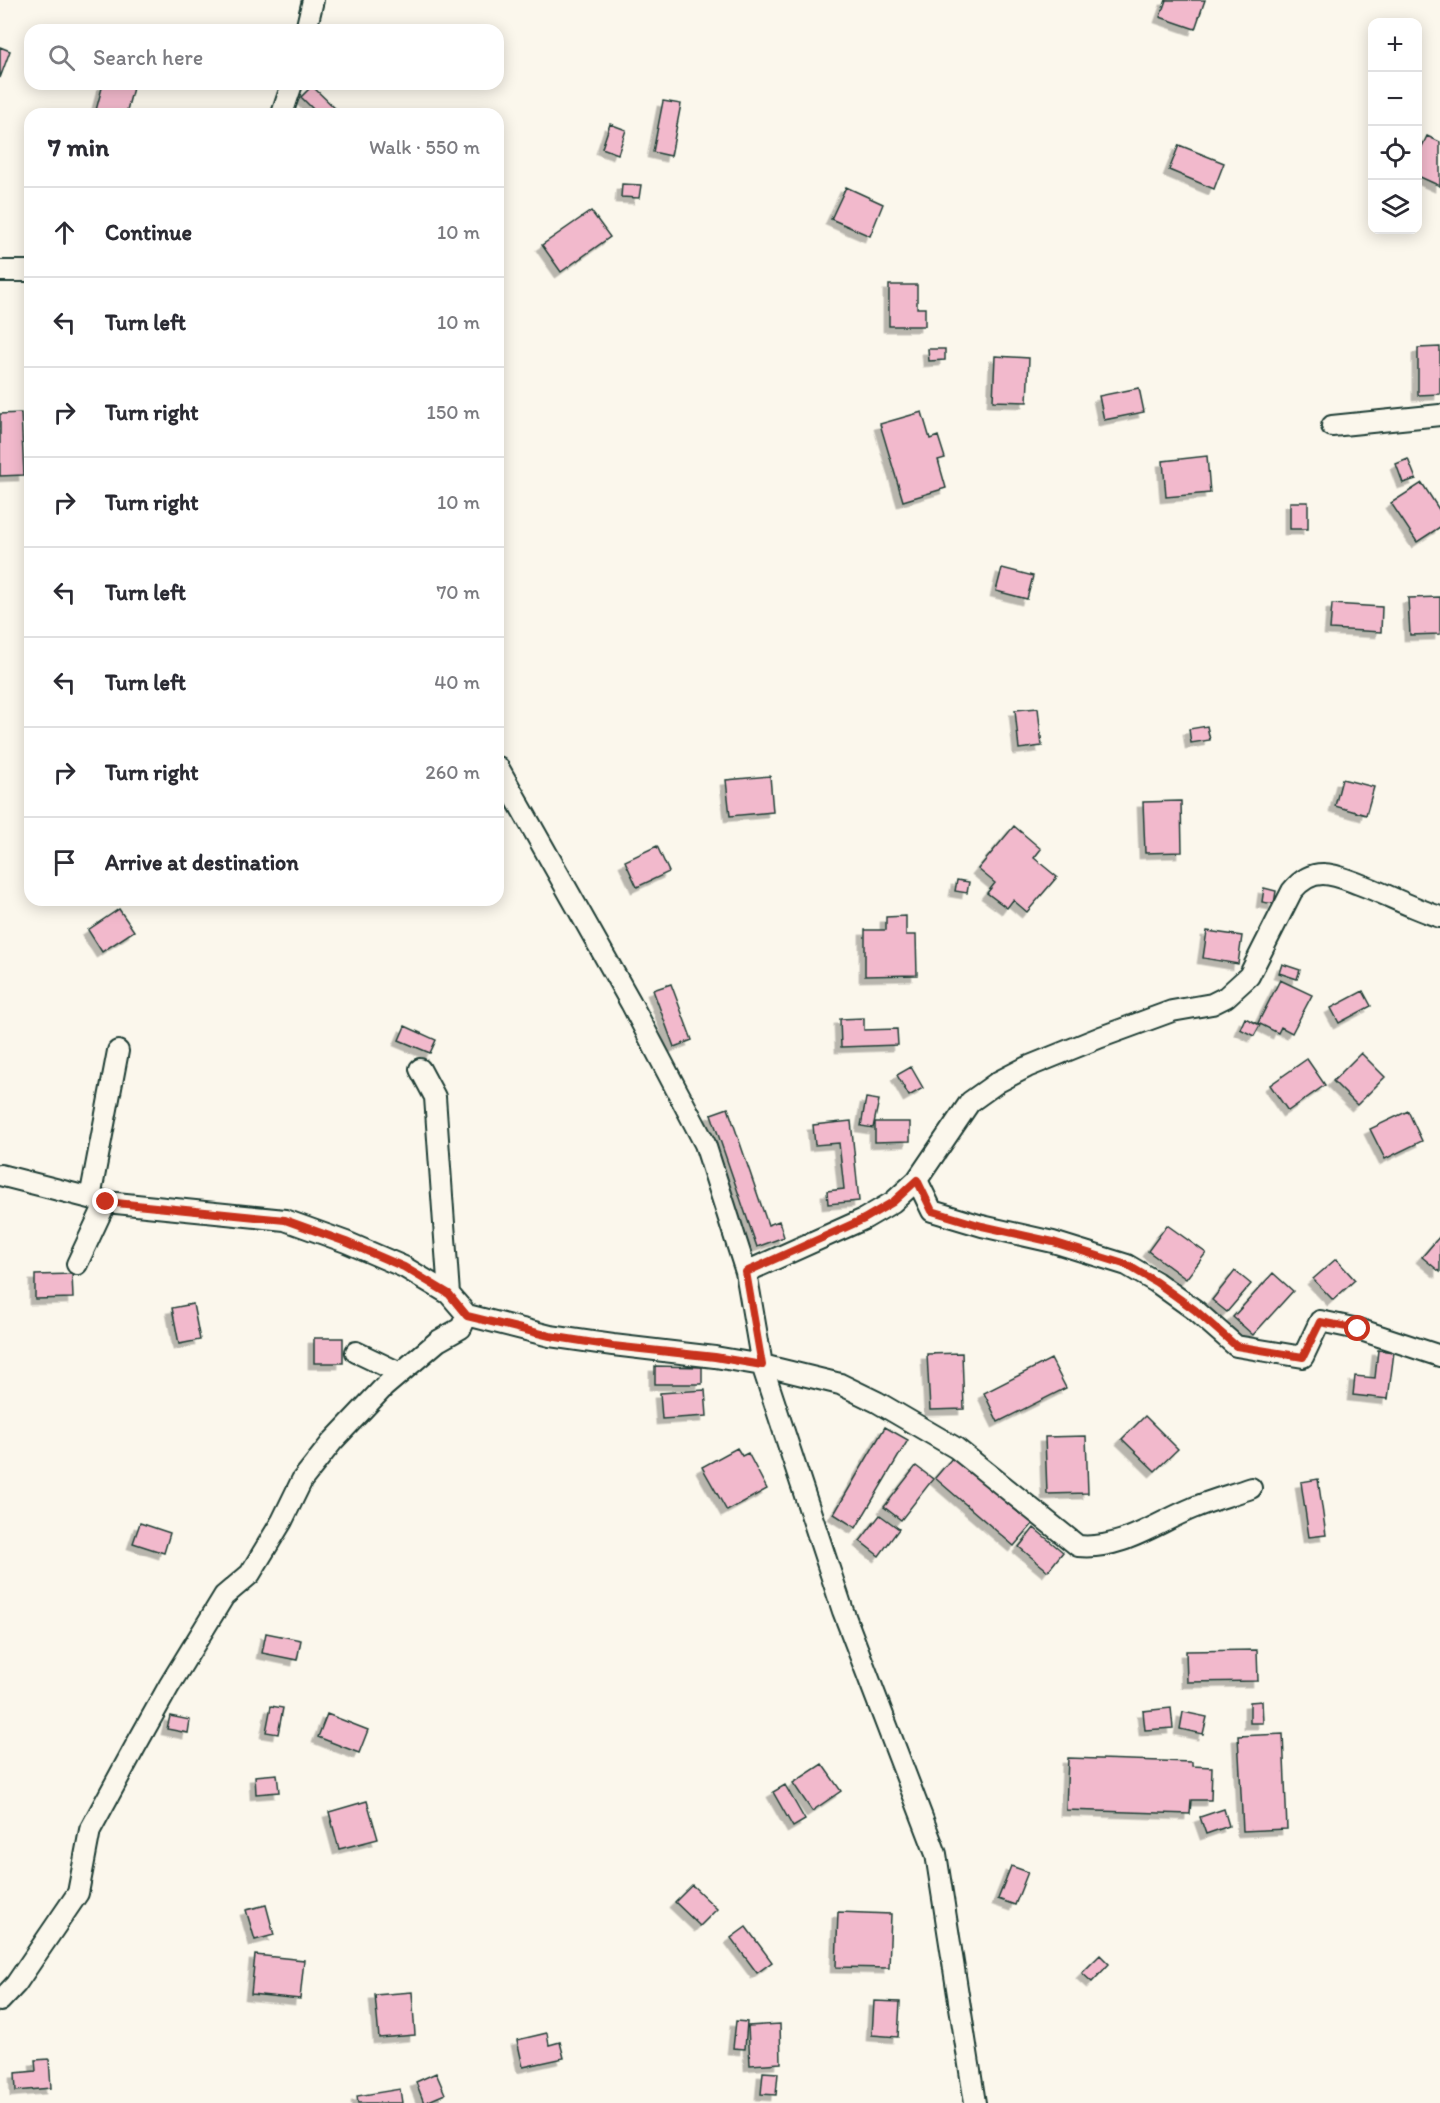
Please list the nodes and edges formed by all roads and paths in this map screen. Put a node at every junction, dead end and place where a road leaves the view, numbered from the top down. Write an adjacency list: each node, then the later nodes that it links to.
1 (314, 0): 2 (street)
2 (308, 24)
3 (290, 90): 4 (street)
4 (284, 108)
5 (24, 270): 6 (street)
6 (0, 271)
7 (1440, 415): 8 (street)
8 (1332, 426)
9 (504, 777): 17 (street)
10 (1440, 917): 14 (street)
11 (118, 1051): 15 (street)
12 (420, 1069): 18 (street)
13 (0, 1175): 15 (street)
14 (917, 1180): 17 (street); 21 (street)
15 (98, 1200): 16 (street); 18 (street)
16 (77, 1264)
17 (746, 1272): 22 (street)
18 (449, 1294): 19 (street)
19 (467, 1316): 22 (street); 23 (street)
20 (356, 1352): 23 (street)
21 (1440, 1356)
22 (762, 1365): 24 (street); 26 (street)
23 (400, 1373): 25 (street)
24 (1251, 1488)
25 (0, 2001)
26 (975, 2103)

